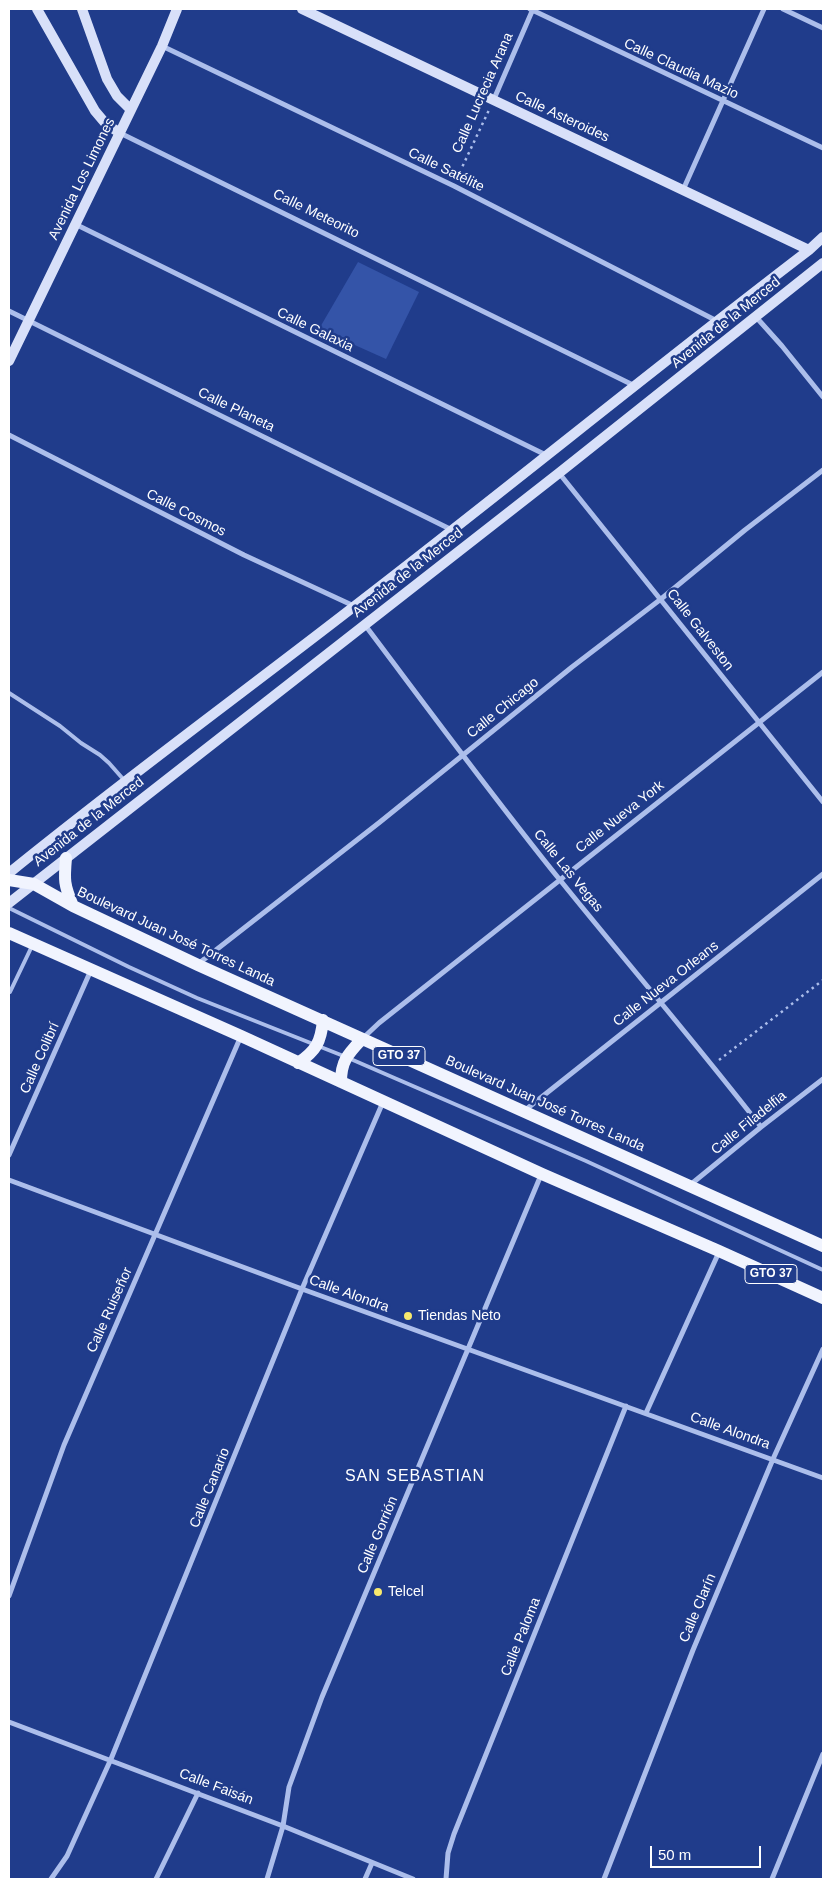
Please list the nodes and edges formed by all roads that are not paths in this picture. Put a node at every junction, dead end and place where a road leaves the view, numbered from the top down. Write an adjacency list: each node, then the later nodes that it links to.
1 (37, 9): 13 (street, Calle Meteorito)
2 (82, 9): 12 (street)
3 (177, 9): 9 (street, Avenida Los Limones)
4 (302, 9): 10 (street, Calle Asteroides)
5 (532, 9): 10 (street, Calle Lucrecia Arana); 11 (street, Calle Claudia Mazio)
6 (764, 9): 11 (street)
7 (783, 9): 8 (street)
8 (823, 28)
9 (162, 46): 12 (street, Avenida Los Limones); 23 (street, Calle Satélite)
10 (494, 99): 15 (street, Calle Asteroides)
11 (723, 101): 14 (street, Calle Claudia Mazio); 15 (street)
12 (131, 110): 13 (street, Avenida Los Limones)
13 (120, 133): 16 (street, Avenida Los Limones); 25 (street, Calle Meteorito)
14 (823, 148)
15 (683, 190): 18 (street, Calle Asteroides)
16 (76, 224): 22 (street, Avenida Los Limones); 28 (street, Calle Galaxia)
17 (823, 237): 18 (street, Avenida de la Merced)
18 (809, 250): 23 (street, Avenida de la Merced)
19 (823, 263): 21 (street, Avenida de la Merced)
20 (9, 311): 22 (street, Calle Planeta)
21 (756, 317): 26 (street); 30 (street, Avenida de la Merced)
22 (28, 320): 24 (street, Avenida Los Limones); 31 (street, Calle Planeta)
23 (716, 321): 25 (street, Avenida de la Merced)
24 (9, 361)
25 (635, 386): 28 (street, Avenida de la Merced)
26 (823, 398)
27 (9, 435): 33 (street, Calle Cosmos)
28 (546, 455): 31 (street, Avenida de la Merced)
29 (823, 470): 32 (street, Calle Chicago)
30 (560, 473): 32 (street, Calle Galveston); 34 (street, Avenida de la Merced)
31 (452, 530): 33 (street, Avenida de la Merced)
32 (661, 599): 37 (street, Calle Galveston); 38 (street, Calle Chicago)
33 (354, 606): 39 (street, Avenida de la Merced)
34 (365, 624): 38 (street, Calle Las Vegas); 41 (street, Avenida de la Merced)
35 (823, 672): 37 (street, Calle Nueva York)
36 (9, 693): 39 (lane)
37 (759, 722): 40 (street, Calle Galveston); 44 (street, Calle Nueva York)
38 (463, 755): 44 (street, Calle Las Vegas); 52 (street, Calle Chicago)
39 (124, 781): 42 (street, Avenida de la Merced)
40 (823, 802)
41 (66, 858): 46 (street, Avenida de la Merced); 48 (main road)
42 (9, 873)
43 (823, 874): 55 (street, Calle Nueva Orleans)
44 (560, 879): 55 (street, Calle Las Vegas); 58 (street, Calle Nueva York)
45 (9, 880): 46 (main road, Boulevard Juan José Torres Landa / GTO 37)
46 (34, 884): 47 (street, Avenida de la Merced); 48 (main road, Boulevard Juan José Torres Landa / GTO 37)
47 (9, 903)
48 (73, 906): 52 (main road, Boulevard Juan José Torres Landa / GTO 37)
49 (9, 908): 59 (lane)
50 (9, 933): 51 (main road, GTO 37)
51 (33, 944): 53 (main road, GTO 37); 54 (lane)
52 (198, 964): 56 (main road, Boulevard Juan José Torres Landa / GTO 37)
53 (91, 970): 57 (main road, GTO 37); 67 (street, Calle Colibrí)
54 (10, 992)
55 (661, 1002): 65 (street, Calle Nueva Orleans); 66 (street, Calle Las Vegas)
56 (323, 1020): 58 (main road, Boulevard Juan José Torres Landa / GTO 37); 59 (main road)
57 (241, 1036): 61 (main road, GTO 37); 71 (street, Calle Ruiseñor)
58 (362, 1039): 60 (main road); 65 (main road, Boulevard Juan José Torres Landa / GTO 37)
59 (316, 1047): 60 (lane); 61 (main road)
60 (346, 1057): 63 (main road); 74 (lane)
61 (298, 1063): 63 (main road, GTO 37)
62 (823, 1079): 66 (street, Calle Filadelfia)
63 (341, 1082): 64 (main road, GTO 37)
64 (383, 1102): 68 (main road, GTO 37); 75 (street, Calle Canario)
65 (524, 1112): 70 (main road, Boulevard Juan José Torres Landa / GTO 37)
66 (761, 1127): 70 (street, Calle Filadelfia)
67 (9, 1155)
68 (542, 1174): 73 (main road, GTO 37); 77 (street, Calle Gorrión)
69 (9, 1180): 71 (street, Calle Alondra)
70 (690, 1185): 72 (main road, Boulevard Juan José Torres Landa / GTO 37)
71 (156, 1234): 75 (street, Calle Alondra); 83 (street, Calle Ruiseñor)
72 (823, 1246)
73 (719, 1251): 76 (main road, GTO 37); 80 (street)
74 (823, 1270)
75 (302, 1289): 77 (street, Calle Alondra); 86 (street, Calle Canario)
76 (823, 1298)
77 (468, 1348): 79 (street, Calle Alondra); 88 (street, Calle Gorrión)
78 (823, 1349): 81 (street, Calle Clarín)
79 (626, 1406): 80 (street, Calle Alondra); 95 (street, Calle Paloma)
80 (646, 1413): 81 (street, Calle Alondra)
81 (773, 1459): 82 (street, Calle Alondra); 96 (street, Calle Clarín)
82 (823, 1478)
83 (9, 1596)
84 (9, 1722): 86 (street, Calle Faisán)
85 (823, 1754): 97 (street)
86 (111, 1759): 87 (street, Calle Faisán); 90 (street, Calle Canario)
87 (198, 1793): 88 (street, Calle Faisán); 91 (street)
88 (283, 1826): 89 (street, Calle Faisán); 92 (street, Calle Gorrión)
89 (372, 1862): 93 (street); 94 (street, Calle Faisán)
90 (51, 1879)
91 (156, 1879)
92 (267, 1879)
93 (364, 1879)
94 (413, 1879)
95 (446, 1879)
96 (604, 1879)
97 (772, 1879)

